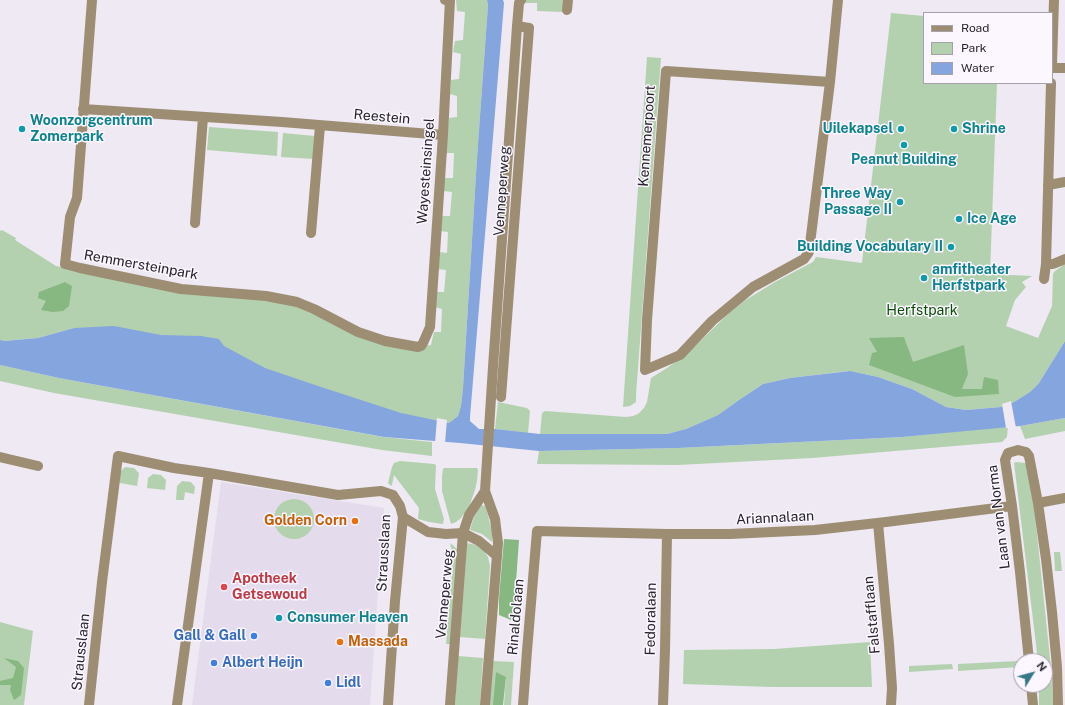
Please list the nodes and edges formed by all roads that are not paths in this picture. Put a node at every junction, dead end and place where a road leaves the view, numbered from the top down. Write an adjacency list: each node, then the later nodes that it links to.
1 (92, 0): 12 (street, Remmersteinpark)
2 (445, 0): 15 (street, Wayesteinsingel)
3 (838, 0): 10 (street)
4 (1054, 0): 7 (street)
5 (520, 1): 6 (street, Venneperweg)
6 (517, 26): 24 (street, Venneperweg); 25 (street, Venneperweg)
7 (1053, 32)
8 (1053, 68): 9 (street)
9 (1065, 68)
10 (830, 82): 10 (street, Kennemerpoort)
11 (1051, 84): 17 (street)
12 (83, 109): 13 (street, Reestein); 23 (street, Remmersteinpark)
13 (203, 117): 14 (street, Reestein); 18 (street)
14 (320, 126): 15 (street, Reestein); 19 (street)
15 (443, 135): 23 (street, Wayesteinsingel)
16 (1065, 182): 17 (street)
17 (1048, 185): 21 (street)
18 (195, 223)
19 (311, 233)
20 (1065, 259): 21 (street)
21 (1046, 264): 22 (street)
22 (1044, 279)
23 (421, 346)
24 (504, 366): 25 (street); 26 (street, Venneperweg)
25 (493, 367): 30 (street, Venneperweg)
26 (501, 397)
27 (0, 457): 28 (street)
28 (38, 466)
29 (209, 473): 34 (street, Strausslaan); 42 (street, Strausslaan); 43 (street)
30 (485, 491): 37 (street, Venneperweg); 39 (street, Venneperweg)
31 (1065, 498): 32 (street)
32 (1038, 503): 33 (street, Laan van Norma); 51 (street, Laan van Norma)
33 (1012, 506): 35 (street, Ariannalaan); 40 (street, Laan van Norma)
34 (403, 517): 37 (street); 44 (street, Strausslaan)
35 (878, 523): 38 (street, Ariannalaan); 49 (street, Falstafflaan)
36 (537, 532): 38 (street, Ariannalaan); 47 (street, Rinaldolaan)
37 (464, 533): 39 (street); 45 (street, Venneperweg)
38 (666, 534): 48 (street, Fedoralaan)
39 (497, 556): 46 (street, Venneperweg)
40 (1028, 653)
41 (1031, 693): 50 (street)
42 (89, 705)
43 (177, 705)
44 (388, 705)
45 (450, 705)
46 (485, 705)
47 (523, 705)
48 (663, 705)
49 (891, 705)
50 (1032, 705)
51 (1058, 705)

